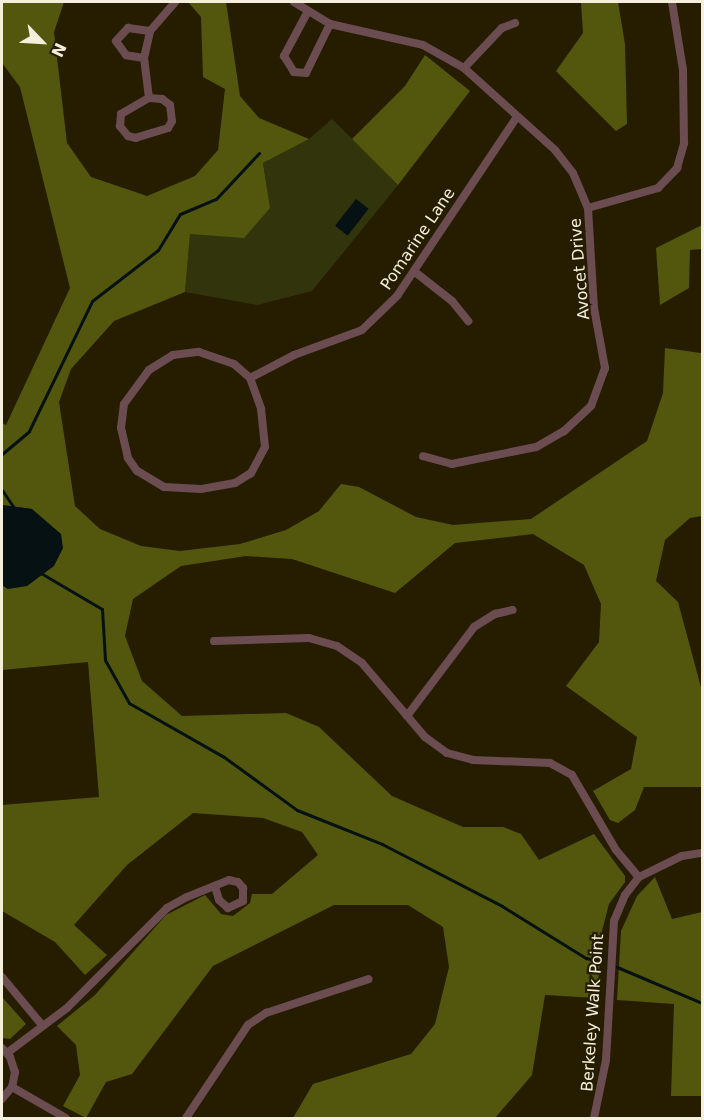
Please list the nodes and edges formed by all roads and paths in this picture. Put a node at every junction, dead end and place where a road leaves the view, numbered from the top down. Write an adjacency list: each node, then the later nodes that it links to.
1 (175, 2): 7 (street)
2 (294, 2): 4 (street, Avocet Drive)
3 (672, 2): 12 (street)
4 (307, 13): 6 (street, Avocet Drive); 6 (street)
5 (515, 23): 9 (street)
6 (330, 24): 9 (street, Avocet Drive)
7 (150, 30): 8 (street); 8 (street)
8 (144, 58): 10 (street)
9 (464, 68): 11 (street, Avocet Drive)
10 (149, 98): 10 (street)
11 (517, 117): 12 (street, Avocet Drive); 13 (street, Pomarine Lane)
12 (588, 208): 16 (street, Avocet Drive)
13 (415, 272): 14 (street); 15 (street, Pomarine Lane)
14 (468, 321)
15 (250, 378): 15 (street)
16 (423, 456)
17 (513, 610): 19 (street)
18 (214, 641): 19 (street)
19 (407, 716): 21 (street)
20 (702, 853): 21 (street, Berkeley Walk Point)
21 (639, 877): 31 (street, Berkeley Walk Point)
22 (214, 886): 25 (street)
23 (2, 977): 25 (street)
24 (369, 979): 30 (street)
25 (42, 1025): 26 (street)
26 (4, 1050): 27 (street)
27 (12, 1087): 28 (street); 29 (street)
28 (2, 1099)
29 (66, 1119)
30 (186, 1119)
31 (594, 1119)

